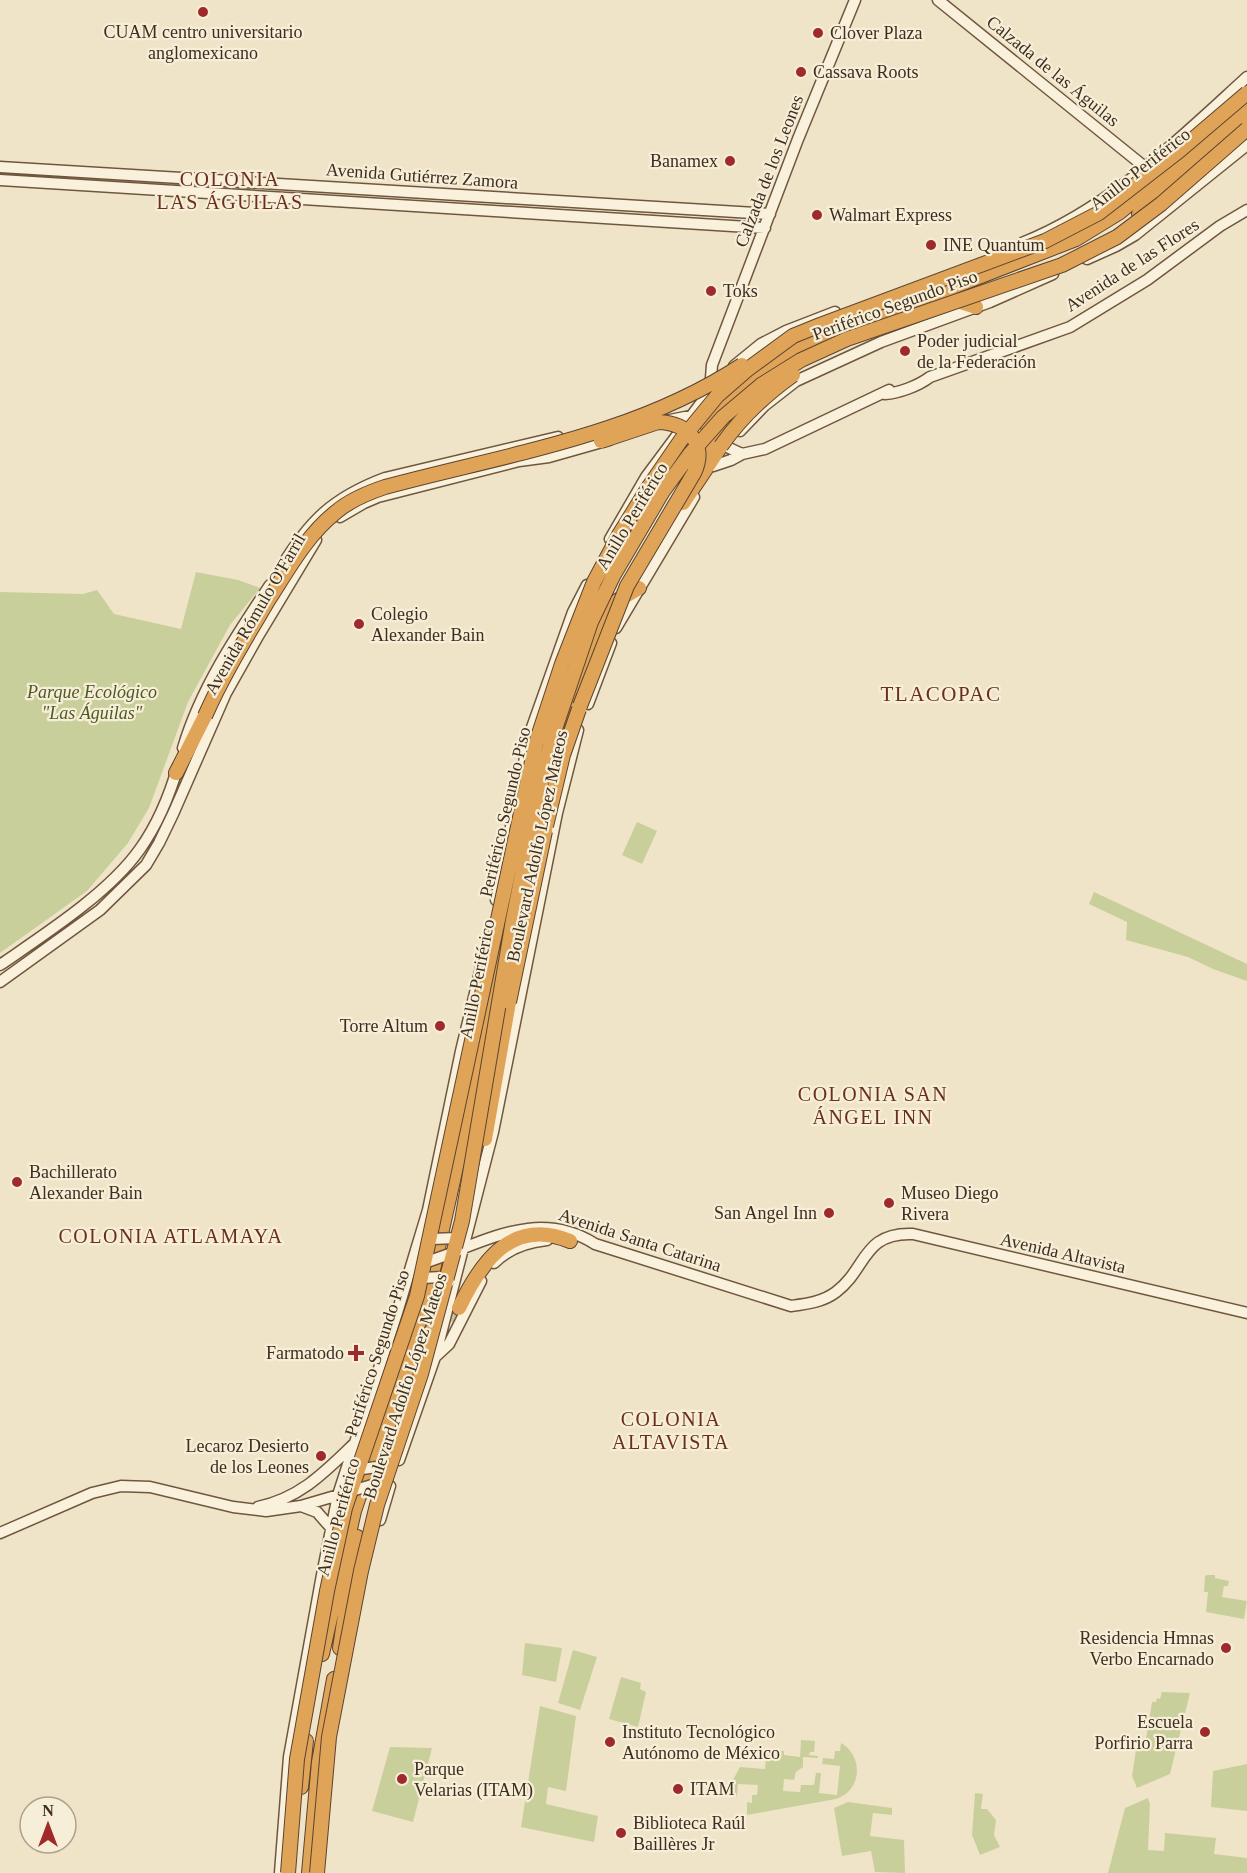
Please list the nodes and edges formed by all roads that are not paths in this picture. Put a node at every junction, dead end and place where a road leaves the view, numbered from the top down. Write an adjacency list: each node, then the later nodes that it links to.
1 (855, 0): 13 (main road, Calzada de los Leones)
2 (938, 0): 10 (main road, Calzada de las Águilas)
3 (1247, 77): 10 (main road, Boulevard Adolfo López Mateos)
4 (1247, 93): 19 (highway, Periférico Segundo Piso, bridge)
5 (1247, 105): 16 (highway, Anillo Periférico)
6 (1247, 120): 17 (highway, Anillo Periférico)
7 (1247, 129): 20 (highway, Periférico Segundo Piso, bridge)
8 (1247, 145): 18 (main road, Boulevard Adolfo López Mateos)
9 (0, 167): 13 (main road, Avenida Gutiérrez Zamora)
10 (1146, 168): 15 (main road, Boulevard Adolfo López Mateos)
11 (0, 180): 14 (main road, Avenida Gutiérrez Zamora)
12 (1247, 210): 29 (main road, Avenida de las Flores)
13 (770, 214): 14 (main road, Calzada de los Leones)
14 (765, 228): 21 (main road, Calzada de los Leones)
15 (1043, 235): 16 (highway); 22 (main road, Boulevard Adolfo López Mateos)
16 (1028, 259): 36 (highway, Anillo Periférico)
17 (950, 299): 18 (highway); 35 (highway, Anillo Periférico)
18 (976, 308): 24 (main road, Boulevard Adolfo López Mateos)
19 (793, 336): 30 (highway, bridge); 75 (highway, Periférico Segundo Piso, bridge)
20 (847, 339): 35 (highway, bridge); 73 (highway, Periférico Segundo Piso, bridge)
21 (716, 355): 22 (main road); 23 (main road, Calzada de los Leones)
22 (729, 370): 23 (main road, Boulevard Adolfo López Mateos); 24 (main road)
23 (712, 387): 25 (main road); 26 (main road, Boulevard Adolfo López Mateos); 32 (main road, Avenida Rómulo O'Farril)
24 (757, 405): 25 (main road, bridge); 28 (main road, Boulevard Adolfo López Mateos)
25 (717, 408): 27 (main road); 28 (main road, bridge)
26 (691, 415): 27 (main road); 34 (main road, Avenida Rómulo O'Farril); 37 (main road, Boulevard Adolfo López Mateos)
27 (703, 419): 28 (main road)
28 (724, 444): 29 (main road); 31 (main road, Boulevard Adolfo López Mateos)
29 (742, 454): 31 (main road, Avenida de las Flores)
30 (494, 462): 35 (highway, bridge); 40 (highway, bridge)
31 (713, 466): 33 (main road, Boulevard Adolfo López Mateos)
32 (269, 586): 34 (main road); 40 (main road, Avenida Rómulo O'Farril)
33 (639, 588): 35 (highway); 38 (main road, Boulevard Adolfo López Mateos)
34 (283, 594): 44 (main road, Avenida Rómulo O'Farril)
35 (621, 597): 39 (highway, Anillo Periférico); 47 (highway, bridge)
36 (582, 643): 37 (highway); 72 (highway, Anillo Periférico)
37 (557, 656): 45 (main road, Boulevard Adolfo López Mateos)
38 (575, 740): 39 (highway); 42 (main road, Boulevard Adolfo López Mateos)
39 (557, 752): 41 (highway, Anillo Periférico)
40 (176, 773): 43 (main road, Avenida Rómulo O'Farril)
41 (525, 889): 42 (highway); 70 (highway, Anillo Periférico)
42 (538, 906): 48 (main road, Boulevard Adolfo López Mateos)
43 (0, 965)
44 (0, 982)
45 (455, 1081): 46 (highway); 50 (main road, Boulevard Adolfo López Mateos)
46 (460, 1113)
47 (484, 1140)
48 (470, 1222): 49 (main road); 52 (main road, Boulevard Adolfo López Mateos)
49 (501, 1236): 52 (main road, Avenida Santa Catarina); 53 (main road, Avenida Santa Catarina)
50 (426, 1238): 52 (main road, bridge); 54 (main road, Boulevard Adolfo López Mateos)
51 (570, 1241): 53 (main road); 56 (highway); 59 (main road)
52 (462, 1243): 54 (main road, Avenida Santa Catarina, bridge); 56 (main road, Boulevard Adolfo López Mateos)
53 (595, 1244): 57 (main road, Avenida Santa Catarina)
54 (410, 1269): 55 (main road, Boulevard Adolfo López Mateos)
55 (406, 1286): 56 (main road, bridge); 60 (main road, Boulevard Adolfo López Mateos)
56 (456, 1302): 59 (main road, Boulevard Adolfo López Mateos)
57 (791, 1306): 58 (main road, Avenida Altavista)
58 (1247, 1313)
59 (435, 1357): 61 (main road, Boulevard Adolfo López Mateos)
60 (354, 1444): 62 (main road, Boulevard Adolfo López Mateos); 66 (main road)
61 (397, 1465): 62 (main road, bridge); 63 (main road, Boulevard Adolfo López Mateos)
62 (350, 1471): 64 (main road, Boulevard Adolfo López Mateos)
63 (392, 1480): 64 (main road, bridge); 77 (main road, Boulevard Adolfo López Mateos)
64 (343, 1493): 65 (main road); 67 (main road, Boulevard Adolfo López Mateos)
65 (301, 1506): 66 (main road); 67 (main road)
66 (250, 1508): 68 (main road)
67 (331, 1528): 74 (main road, Boulevard Adolfo López Mateos)
68 (0, 1533)
69 (349, 1600): 70 (highway)
70 (345, 1618): 73 (highway, Anillo Periférico)
71 (312, 1683): 72 (highway)
72 (311, 1702): 76 (highway, Anillo Periférico)
73 (311, 1871)
74 (279, 1873)
75 (288, 1873)
76 (293, 1873)
77 (322, 1873)

